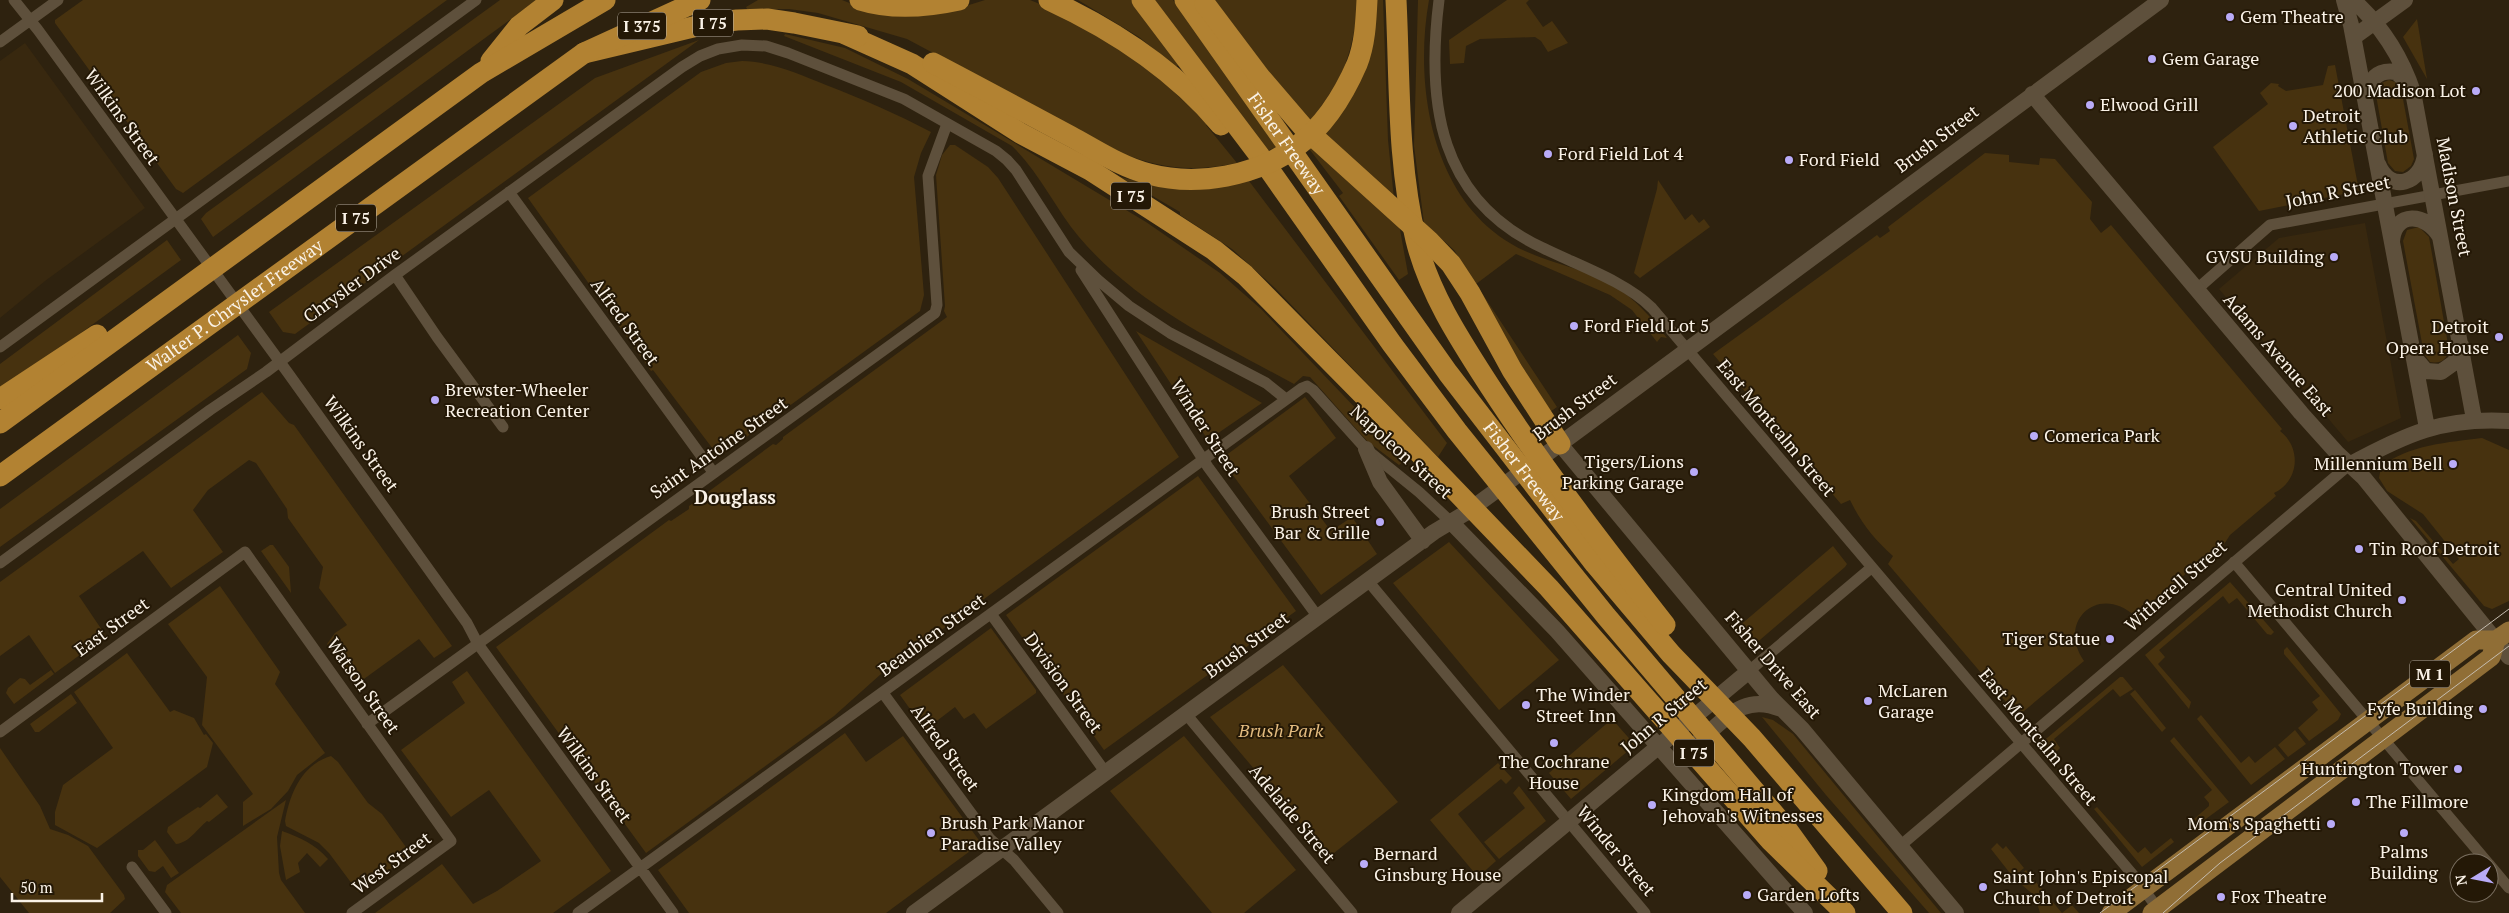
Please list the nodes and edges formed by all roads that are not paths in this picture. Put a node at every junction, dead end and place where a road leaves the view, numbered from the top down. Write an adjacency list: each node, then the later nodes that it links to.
1 (14, 0): 21 (street, Wilkins Street)
2 (58, 0): 21 (street)
3 (476, 0): 40 (street)
4 (553, 0): 27 (highway)
5 (605, 0): 27 (highway, I 75)
6 (700, 0): 26 (highway, Walter P. Chrysler Freeway / I 375)
7 (860, 0): 8 (highway)
8 (959, 0)
9 (1049, 0): 34 (highway)
10 (1142, 0): 34 (highway, Fisher Freeway)
11 (1185, 0): 87 (highway, Fisher Freeway)
12 (1202, 0): 61 (highway)
13 (1367, 0): 23 (highway)
14 (1396, 0): 29 (highway)
15 (1408, 0): 29 (highway)
16 (1439, 0): 49 (street, East Montcalm Street)
17 (2161, 0): 30 (street, Brush Street)
18 (2344, 0): 24 (street)
19 (2353, 0): 22 (street, Madison Street)
20 (2404, 0): 22 (street)
21 (30, 19): 25 (street); 40 (street, Wilkins Street)
22 (2374, 22): 24 (street); 28 (street, Madison Street)
23 (845, 34): 26 (highway, I 75); 114 (highway, I 75)
24 (2354, 37): 31 (street)
25 (0, 42)
26 (584, 54): 52 (highway, Walter P. Chrysler Freeway / I 75)
27 (481, 73): 46 (highway, I 75)
28 (2413, 92): 31 (street); 33 (street, Madison Street)
29 (1400, 94): 87 (highway)
30 (2032, 94): 45 (street, Adams Avenue East); 49 (street, Brush Street)
31 (2365, 98): 35 (street)
32 (946, 124): 37 (street, Chrysler Drive); 43 (street, Chrysler Drive); 65 (street, Saint Antoine Street)
33 (2425, 149): 35 (street); 38 (street, Madison Street)
34 (1255, 156): 114 (highway, Fisher Freeway)
35 (2376, 159): 39 (street)
36 (2509, 181): 38 (street, John R Street)
37 (509, 192): 44 (street, Chrysler Drive); 65 (street, Alfred Street)
38 (2434, 195): 39 (street, John R Street); 41 (street, Madison Street)
39 (2385, 204): 42 (street); 45 (street, John R Street)
40 (175, 218): 48 (street); 51 (street, Wilkins Street)
41 (2441, 239): 42 (street); 47 (street, Madison Street)
42 (2392, 243): 50 (street)
43 (1069, 252): 55 (street); 63 (street, Winder Street)
44 (395, 275): 51 (street, Chrysler Drive); 59 (street)
45 (2196, 290): 64 (street, Adams Avenue East)
46 (174, 294): 54 (highway); 58 (highway, I 75)
47 (2461, 345): 50 (street); 56 (street, Madison Street)
48 (0, 347)
49 (1686, 350): 61 (street, Brush Street); 73 (street, East Montcalm Street)
50 (2413, 353): 60 (street)
51 (280, 361): 72 (street, Chrysler Drive); 78 (street, Wilkins Street)
52 (128, 383): 66 (highway, Walter P. Chrysler Freeway / I 75); 67 (highway)
53 (1307, 386): 55 (street, Beaubien Street); 62 (street, Napoleon Street)
54 (0, 399)
55 (1286, 399): 63 (street, Beaubien Street)
56 (2474, 419): 57 (street, Witherell Street); 60 (street, Witherell Street)
57 (2509, 421)
58 (0, 423)
59 (503, 427)
60 (2427, 428): 64 (street, Witherell Street)
61 (1556, 446): 68 (street, Brush Street); 80 (street, Fisher Drive East)
62 (1366, 449): 68 (street, Napoleon Street); 69 (street)
63 (1204, 459): 75 (street, Beaubien Street); 76 (street, Winder Street)
64 (2349, 465): 71 (street, Witherell Street); 77 (street, Adams Avenue East)
65 (713, 472): 78 (street, Saint Antoine Street)
66 (0, 476)
67 (0, 491)
68 (1457, 518): 69 (street, Brush Street); 89 (street)
69 (1423, 541): 74 (street, Brush Street)
70 (245, 552): 85 (street, Watson Street); 86 (street, East Street)
71 (2234, 562): 84 (street); 90 (street, Witherell Street)
72 (0, 563)
73 (1871, 568): 80 (street, John R Street); 90 (street, East Montcalm Street)
74 (1368, 581): 76 (street, Brush Street); 93 (street, Winder Street)
75 (991, 614): 81 (street, Beaubien Street); 91 (street, Division Street)
76 (1318, 617): 83 (street, Brush Street)
77 (2502, 636): 79 (street, Adams Avenue East); 84 (main road, M 1); 88 (main road, M 1)
78 (478, 644): 85 (street, Saint Antoine Street); 99 (street, Wilkins Street)
79 (2509, 657)
80 (1749, 671): 82 (street, Fisher Drive East); 89 (street, John R Street)
81 (883, 693): 96 (street, Alfred Street); 99 (street, Beaubien Street)
82 (1783, 710): 92 (street); 95 (street, Fisher Drive East)
83 (1186, 714): 91 (street, Brush Street); 110 (street, Adelaide Street)
84 (2368, 721): 88 (street); 102 (main road, M 1)
85 (367, 724): 94 (street, Watson Street)
86 (0, 732)
87 (1752, 738): 115 (highway, Fisher Freeway)
88 (2383, 740): 97 (street); 103 (main road, M 1)
89 (1663, 742): 92 (street); 93 (street, John R Street)
90 (2020, 743): 95 (street, Witherell Street); 102 (street, East Montcalm Street)
91 (1106, 773): 96 (street, Brush Street)
92 (1692, 782): 113 (street)
93 (1568, 821): 111 (street, John R Street); 112 (street, Winder Street)
94 (451, 841): 105 (street, West Street)
95 (1900, 846): 116 (street, Fisher Drive East)
96 (1001, 849): 108 (street, Brush Street); 109 (street, Alfred Street)
97 (2479, 853)
98 (132, 867): 104 (street)
99 (640, 869): 106 (street, Beaubien Street); 107 (street, Wilkins Street)
100 (2499, 877): 101 (street)
101 (2509, 888)
102 (2143, 889): 103 (street, East Montcalm Street); 117 (main road, M 1)
103 (2157, 912)
104 (166, 913)
105 (352, 913)
106 (578, 913)
107 (673, 913)
108 (914, 913)
109 (1058, 913)
110 (1352, 913)
111 (1459, 913)
112 (1645, 913)
113 (1805, 913)
114 (1846, 913)
115 (1902, 913)
116 (1956, 913)
117 (2112, 913)

